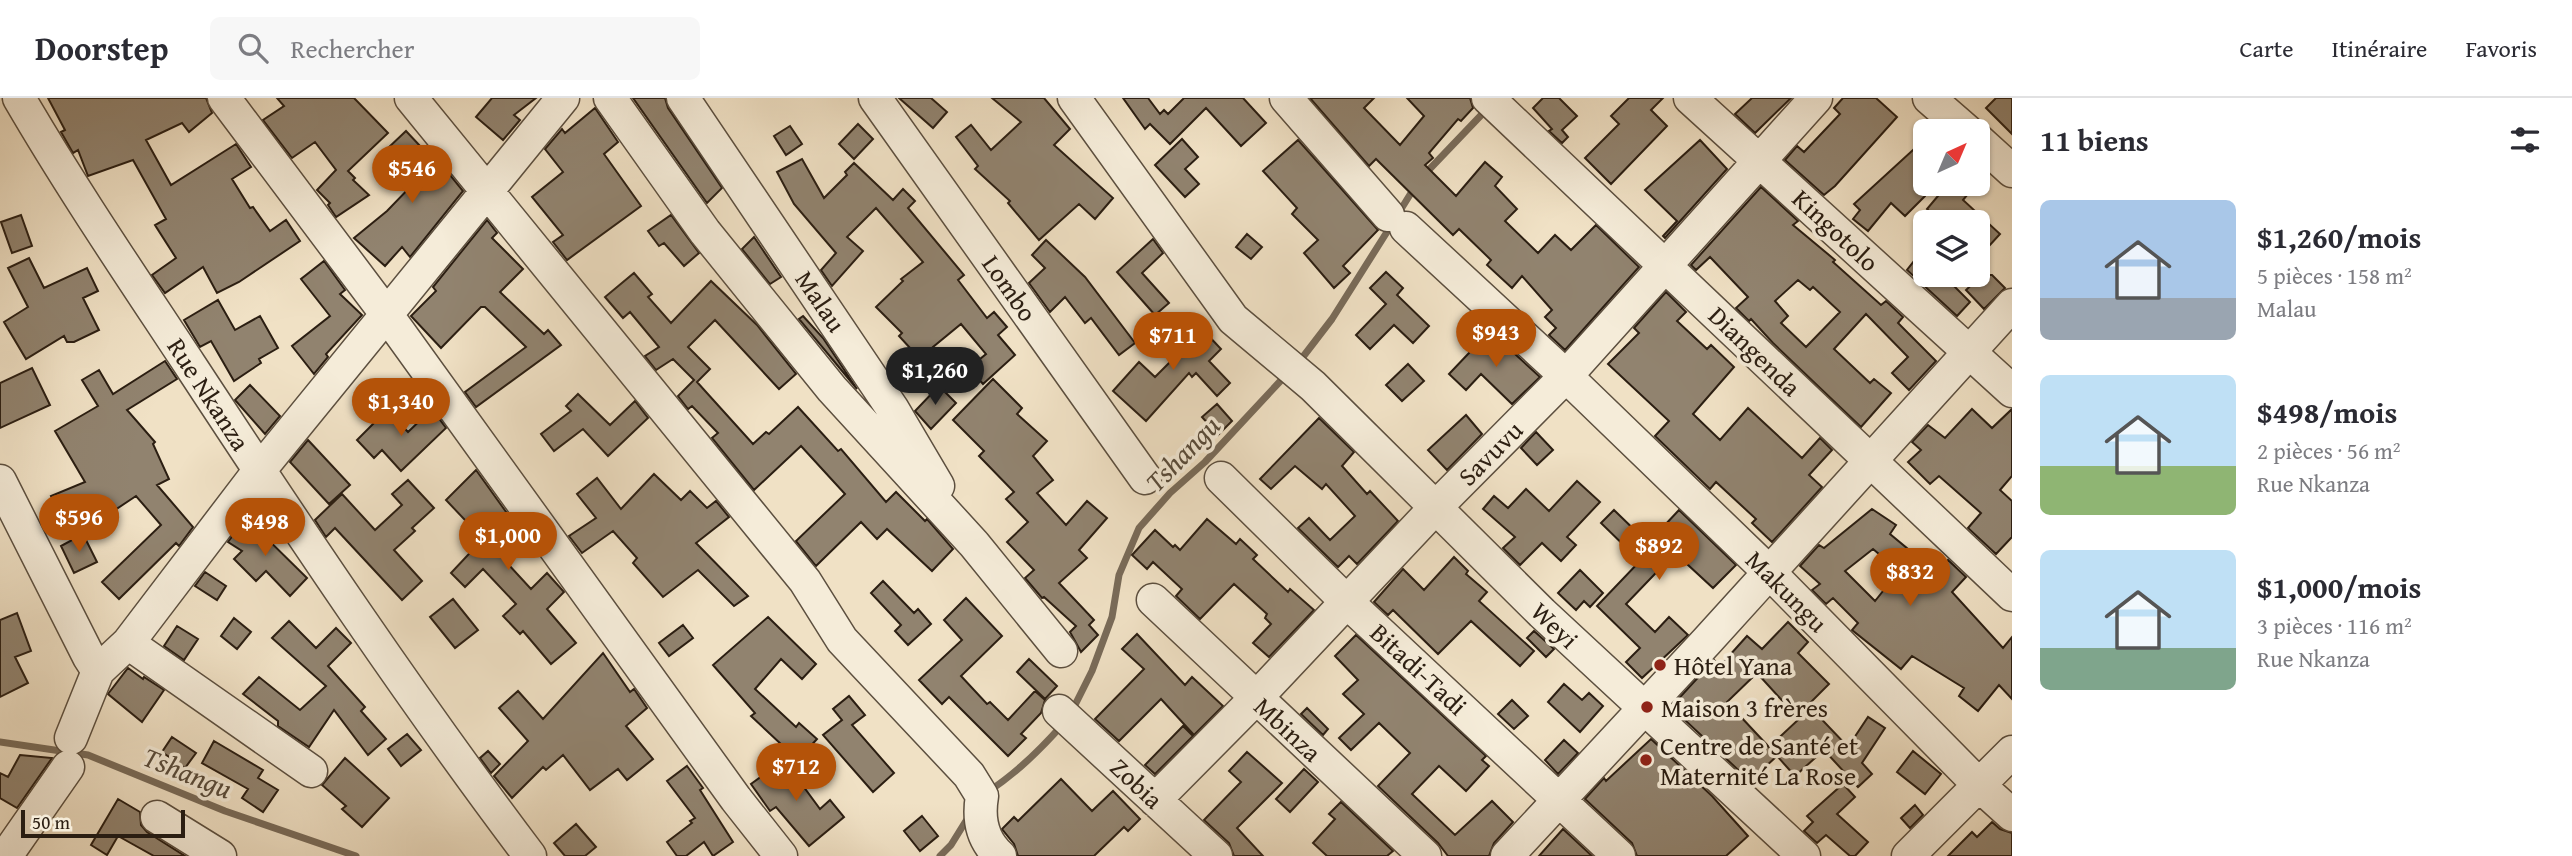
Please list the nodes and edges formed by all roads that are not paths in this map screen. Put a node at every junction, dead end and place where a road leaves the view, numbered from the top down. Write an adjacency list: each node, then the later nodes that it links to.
1 (19, 98): 26 (street, Rue Nkanza)
2 (225, 98): 21 (street)
3 (411, 98): 18 (street)
4 (563, 98): 18 (street)
5 (610, 98): 31 (street)
6 (683, 98): 31 (street, Malau)
7 (875, 98): 27 (street, Lombo)
8 (1074, 98): 30 (street, Weyi)
9 (1286, 98): 23 (street, Makungu)
10 (1690, 98): 16 (street, Kingotolo)
11 (1816, 98): 16 (street, Savuvu)
12 (1930, 98): 14 (street)
13 (1492, 102): 19 (street, Diangenda)
14 (1954, 119)
15 (1990, 151): 17 (street)
16 (1760, 159): 19 (street, Savuvu); 22 (street, Kingotolo)
17 (2012, 171)
18 (486, 190): 21 (street); 49 (street)
19 (1667, 267): 23 (street, Savuvu); 25 (street, Diangenda)
20 (2012, 305): 22 (street)
21 (387, 315): 26 (street); 53 (street)
22 (1970, 353): 24 (street, Kingotolo); 25 (street)
23 (1566, 376): 30 (street, Savuvu); 32 (street, Makungu)
24 (2012, 391)
25 (1871, 462): 32 (street); 33 (street, Diangenda)
26 (259, 471): 36 (street); 52 (street, Rue Nkanza)
27 (1146, 478)
28 (1221, 478): 35 (street, Bitadi-Tadi)
29 (0, 481): 38 (street)
30 (1435, 508): 35 (street, Savuvu); 40 (street, Weyi)
31 (974, 544): 37 (street)
32 (1769, 572): 40 (street); 44 (street, Makungu)
33 (2012, 595)
34 (1153, 600): 39 (street, Mbinza)
35 (1346, 601): 39 (street, Savuvu); 46 (street, Bitadi-Tadi)
36 (128, 643): 38 (street); 43 (street)
37 (1061, 651)
38 (99, 671): 50 (street)
39 (1255, 698): 45 (street, Savuvu); 55 (street, Mbinza)
40 (1644, 709): 46 (street); 58 (street, Weyi)
41 (1059, 711): 45 (street, Zobia)
42 (2012, 752): 44 (street)
43 (312, 771)
44 (1980, 786): 47 (street, Makungu); 59 (street)
45 (1155, 800): 54 (street, Zobia)
46 (1558, 800): 56 (street); 57 (street, Bitadi-Tadi)
47 (2012, 815)
48 (157, 817): 51 (street)
49 (993, 850)
50 (6, 856)
51 (220, 856)
52 (530, 856)
53 (781, 856)
54 (1216, 856)
55 (1425, 856)
56 (1507, 856)
57 (1619, 856)
58 (1804, 856)
59 (1909, 856)

